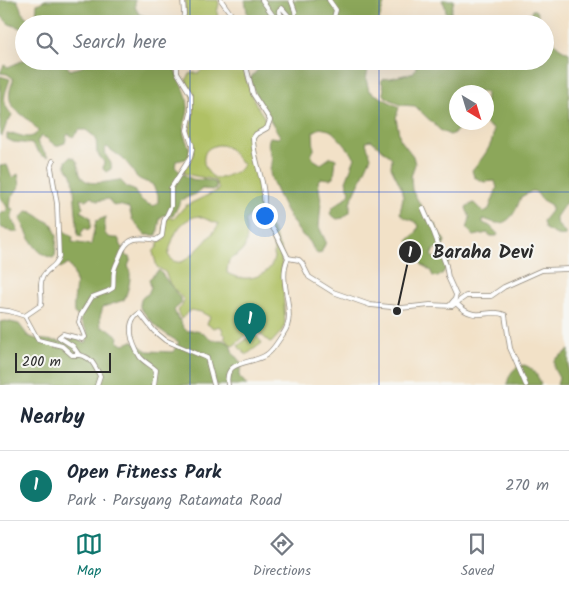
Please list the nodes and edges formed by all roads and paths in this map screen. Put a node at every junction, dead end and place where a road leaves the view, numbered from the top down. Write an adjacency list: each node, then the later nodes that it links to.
1 (183, 0): 6 (street)
2 (221, 0): 7 (street)
3 (262, 0): 8 (street)
4 (291, 0): 11 (street)
5 (329, 0): 12 (street)
6 (184, 15)
7 (232, 15)
8 (273, 15)
9 (281, 15): 10 (street)
10 (288, 15)
11 (295, 15)
12 (335, 15)
13 (177, 70): 23 (street)
14 (247, 70): 17 (street)
15 (53, 161): 22 (street)
16 (423, 208): 20 (street)
17 (288, 258): 20 (street); 27 (street)
18 (569, 268): 19 (street)
19 (457, 304): 20 (street); 28 (street)
20 (449, 306)
21 (0, 310): 22 (street)
22 (24, 316): 23 (street)
23 (80, 355): 24 (street)
24 (97, 385)
25 (154, 385): 26 (street)
26 (214, 385)
27 (228, 385)
28 (526, 385)

